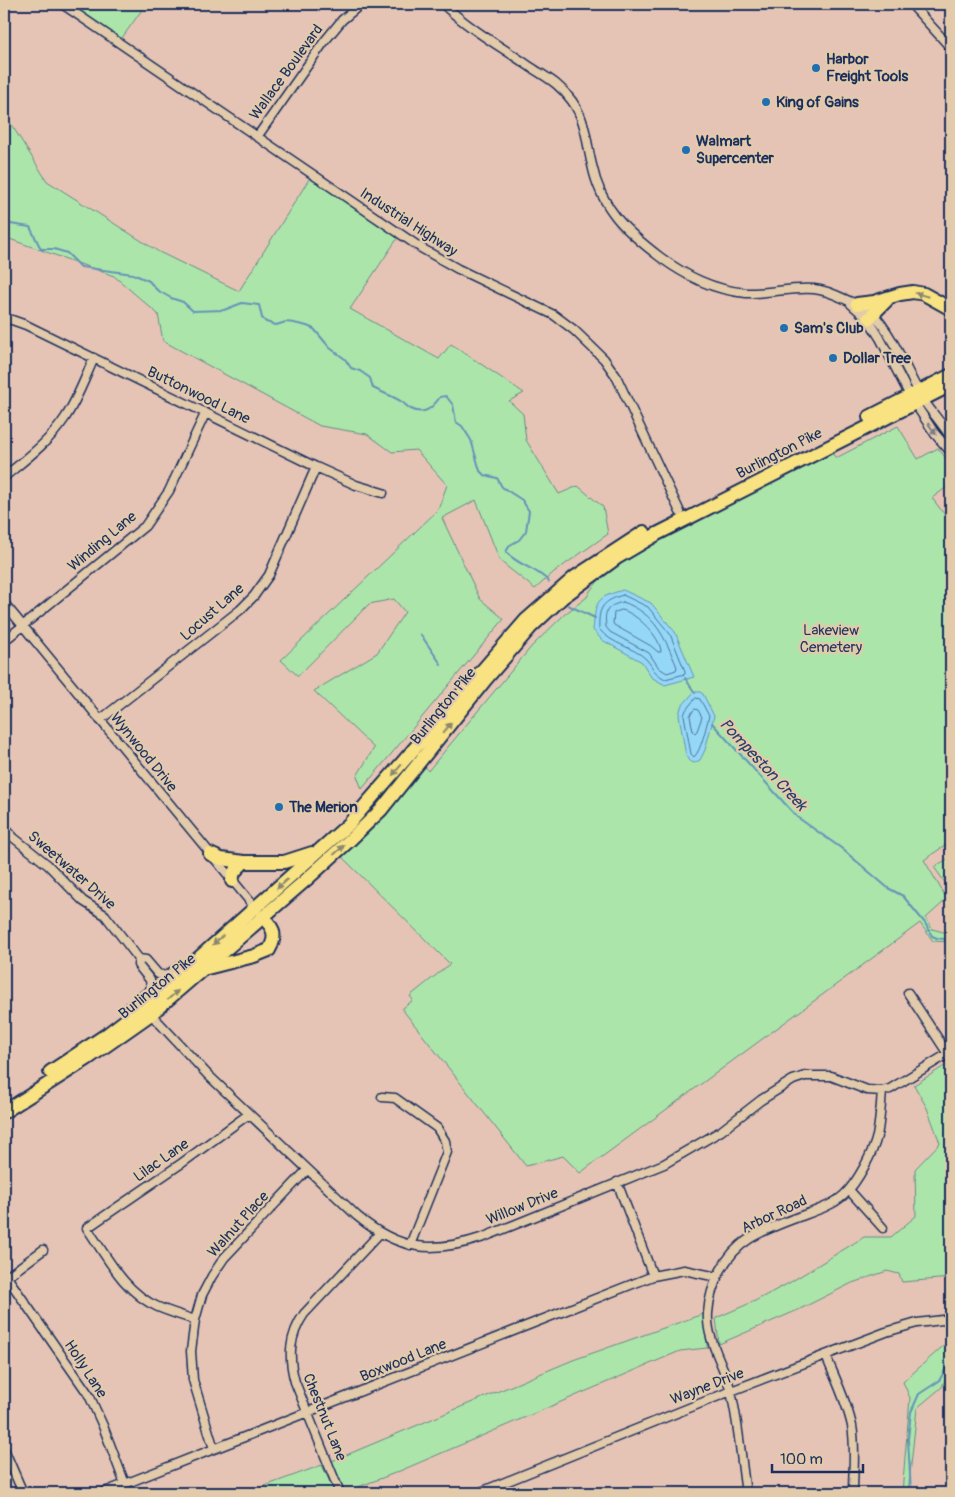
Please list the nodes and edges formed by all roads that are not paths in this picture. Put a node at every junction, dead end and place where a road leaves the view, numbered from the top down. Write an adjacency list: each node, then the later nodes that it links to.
1 (62, 4): 6 (street, Industrial Highway)
2 (360, 4): 6 (street, Wallace Boulevard)
3 (443, 4): 8 (street)
4 (911, 4): 5 (street)
5 (951, 48)
6 (257, 137): 22 (street, Industrial Highway)
7 (890, 297): 8 (highway); 9 (highway, one-way to 7); 10 (highway)
8 (853, 303): 10 (street)
9 (951, 309)
10 (870, 316): 15 (street)
11 (4, 319): 12 (street, Buttonwood Lane)
12 (94, 358): 16 (street, Buttonwood Lane); 20 (street)
13 (951, 375): 15 (highway, Burlington Pike)
14 (951, 385): 15 (highway, Burlington Pike)
15 (916, 398): 17 (street); 18 (street, one-way to 18); 22 (highway, Burlington Pike); 32 (highway, Burlington Pike, one-way to 15)
16 (205, 414): 19 (street, Buttonwood Lane); 24 (street, Winding Lane)
17 (951, 438)
18 (951, 452)
19 (316, 467): 21 (street, Buttonwood Lane); 26 (street, Locust Lane)
20 (4, 477)
21 (383, 492)
22 (680, 512): 28 (highway, Burlington Pike, one-way to 28)
23 (4, 603): 24 (street, Wynwood Drive)
24 (22, 626): 25 (street, Winding Lane); 26 (street, Wynwood Drive)
25 (4, 641)
26 (100, 720): 29 (street, Wynwood Drive)
27 (4, 827): 33 (street, Sweetwater Drive)
28 (320, 851): 30 (highway); 32 (highway, Burlington Pike, one-way to 32)
29 (210, 854): 30 (highway); 31 (street, Wynwood Drive)
30 (244, 862): 31 (highway)
31 (232, 881): 32 (street, Wynwood Drive)
32 (259, 912): 34 (highway, Burlington Pike, one-way to 34); 35 (highway, Burlington Pike); 35 (highway)
33 (139, 959): 34 (street, Sweetwater Drive); 38 (street, Sweetwater Drive)
34 (192, 964): 38 (highway, Burlington Pike)
35 (204, 968): 37 (highway, Burlington Pike, one-way to 35)
36 (908, 992): 39 (street)
37 (151, 1014): 43 (highway, Burlington Pike); 44 (street, Willow Drive)
38 (127, 1019): 42 (highway, Burlington Pike)
39 (950, 1053): 40 (street)
40 (882, 1091): 46 (street, Willow Drive); 47 (street, Arbor Road)
41 (382, 1097): 50 (street)
42 (4, 1102)
43 (4, 1112)
44 (249, 1114): 45 (street, Willow Drive); 56 (street, Lilac Lane)
45 (307, 1170): 49 (street, Willow Drive); 56 (street, Walnut Place)
46 (617, 1182): 50 (street, Willow Drive); 52 (street)
47 (849, 1190): 48 (street); 53 (street, Arbor Road)
48 (883, 1228)
49 (380, 1234): 50 (street, Willow Drive); 59 (street, Chestnut Lane)
50 (410, 1245)
51 (43, 1250): 54 (street)
52 (653, 1276): 53 (street, Boxwood Lane); 59 (street, Boxwood Lane)
53 (717, 1276): 58 (street, Arbor Road)
54 (5, 1278): 62 (street, Holly Lane)
55 (951, 1319): 57 (street, Wayne Drive)
56 (195, 1320): 60 (street, Walnut Place)
57 (826, 1356): 58 (street, Wayne Drive); 68 (street)
58 (731, 1391): 66 (street, Wayne Drive); 67 (street, Arbor Road)
59 (308, 1413): 60 (street, Boxwood Lane); 65 (street, Chestnut Lane)
60 (214, 1449): 62 (street, Boxwood Lane)
61 (4, 1450): 63 (street)
62 (126, 1484): 64 (street, Boxwood Lane)
63 (23, 1493)
64 (102, 1493)
65 (340, 1493)
66 (478, 1493)
67 (745, 1493)
68 (853, 1493)

